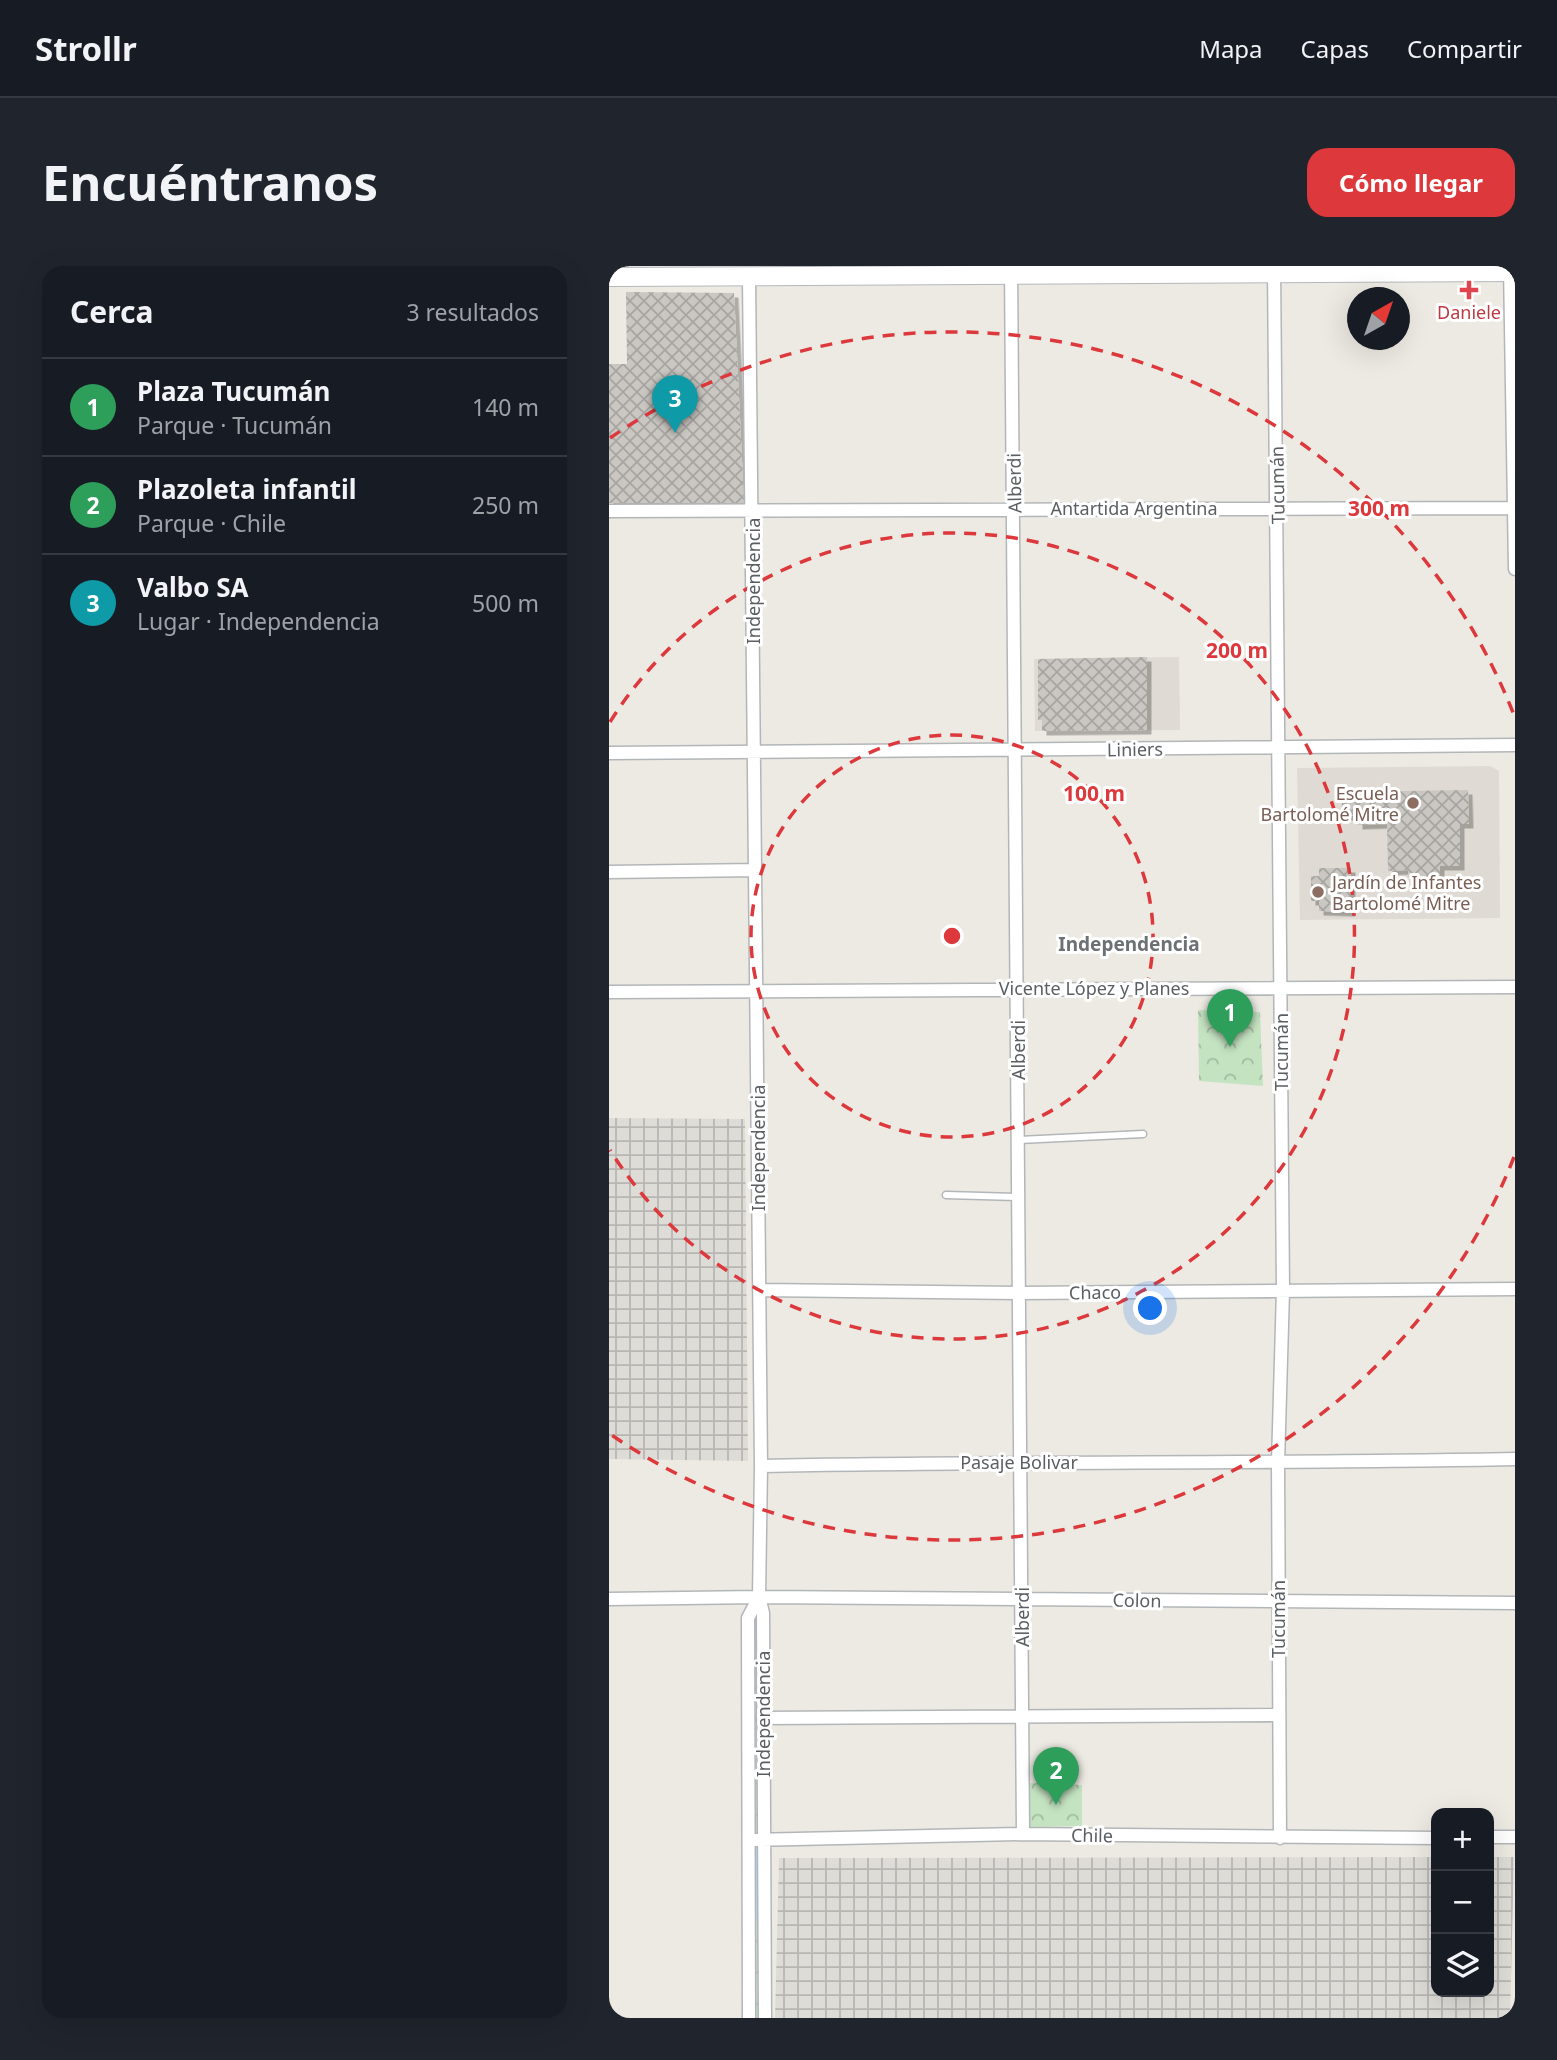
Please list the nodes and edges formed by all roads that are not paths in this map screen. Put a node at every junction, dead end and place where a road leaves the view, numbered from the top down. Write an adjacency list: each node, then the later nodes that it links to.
1 (1274, 269): 2 (main road); 5 (main road); 8 (street, Tucumán)
2 (1512, 270): 9 (street)
3 (643, 271): 6 (main road); 7 (main road)
4 (854, 271): 5 (main road); 7 (main road)
5 (1011, 271): 11 (street, Alberdi)
6 (609, 277)
7 (749, 277): 10 (street, Independencia)
8 (1277, 508): 9 (street, Antartida Argentina); 11 (street, Antartida Argentina); 15 (street, Tucumán)
9 (1515, 508): 13 (street)
10 (753, 509): 11 (street, Antartida Argentina); 12 (street, Antartida Argentina); 18 (street, Independencia)
11 (1015, 509): 16 (street, Alberdi)
12 (609, 511)
13 (1515, 569)
14 (1515, 745): 15 (street, Liniers)
15 (1279, 746): 16 (street, Liniers); 23 (street, Tucumán)
16 (1016, 752): 18 (street, Liniers); 22 (street, Alberdi)
17 (609, 753): 18 (street, Liniers)
18 (755, 753): 19 (street, Independencia)
19 (755, 870): 20 (street); 24 (street, Independencia)
20 (609, 872)
21 (1515, 987): 23 (street, Vicente López y Planes)
22 (1018, 988): 23 (street, Vicente López y Planes); 24 (street, Vicente López y Planes); 27 (street, Alberdi)
23 (1281, 988): 32 (street, Tucumán)
24 (757, 991): 25 (street, Vicente López y Planes); 31 (street, Independencia)
25 (609, 992)
26 (1143, 1134): 27 (lane)
27 (1019, 1140): 29 (street, Alberdi)
28 (946, 1195): 29 (lane)
29 (1019, 1197): 33 (street, Alberdi)
30 (1515, 1289): 32 (street, Chaco)
31 (759, 1290): 33 (street, Chaco); 37 (street, Independencia)
32 (1283, 1290): 33 (street, Chaco); 36 (street, Tucumán)
33 (1020, 1293): 35 (street, Alberdi)
34 (1515, 1459): 36 (street, Pasaje Bolivar)
35 (1021, 1461): 36 (street, Pasaje Bolivar); 37 (street, Pasaje Bolivar); 39 (street, Alberdi)
36 (1278, 1463): 41 (street, Tucumán)
37 (761, 1466): 38 (street, Independencia)
38 (759, 1597): 39 (street, Colon); 40 (street, Colon); 44 (street, Independencia); 51 (street)
39 (1022, 1598): 41 (street, Colon); 45 (street, Alberdi)
40 (609, 1599)
41 (1278, 1602): 42 (street, Colon); 43 (street, Tucumán)
42 (1515, 1602)
43 (1279, 1715): 45 (street); 49 (street, Tucumán)
44 (763, 1718): 45 (street); 52 (street, Independencia)
45 (1022, 1718): 46 (street, Alberdi)
46 (1023, 1834): 49 (street, Chile); 52 (street, Chile)
47 (1494, 1837): 48 (street)
48 (1515, 1837)
49 (1280, 1838): 50 (street, Chile)
50 (1431, 1838)
51 (749, 1840): 52 (street, Chile); 53 (street)
52 (764, 1841): 54 (street, Independencia)
53 (749, 2018)
54 (765, 2018)

